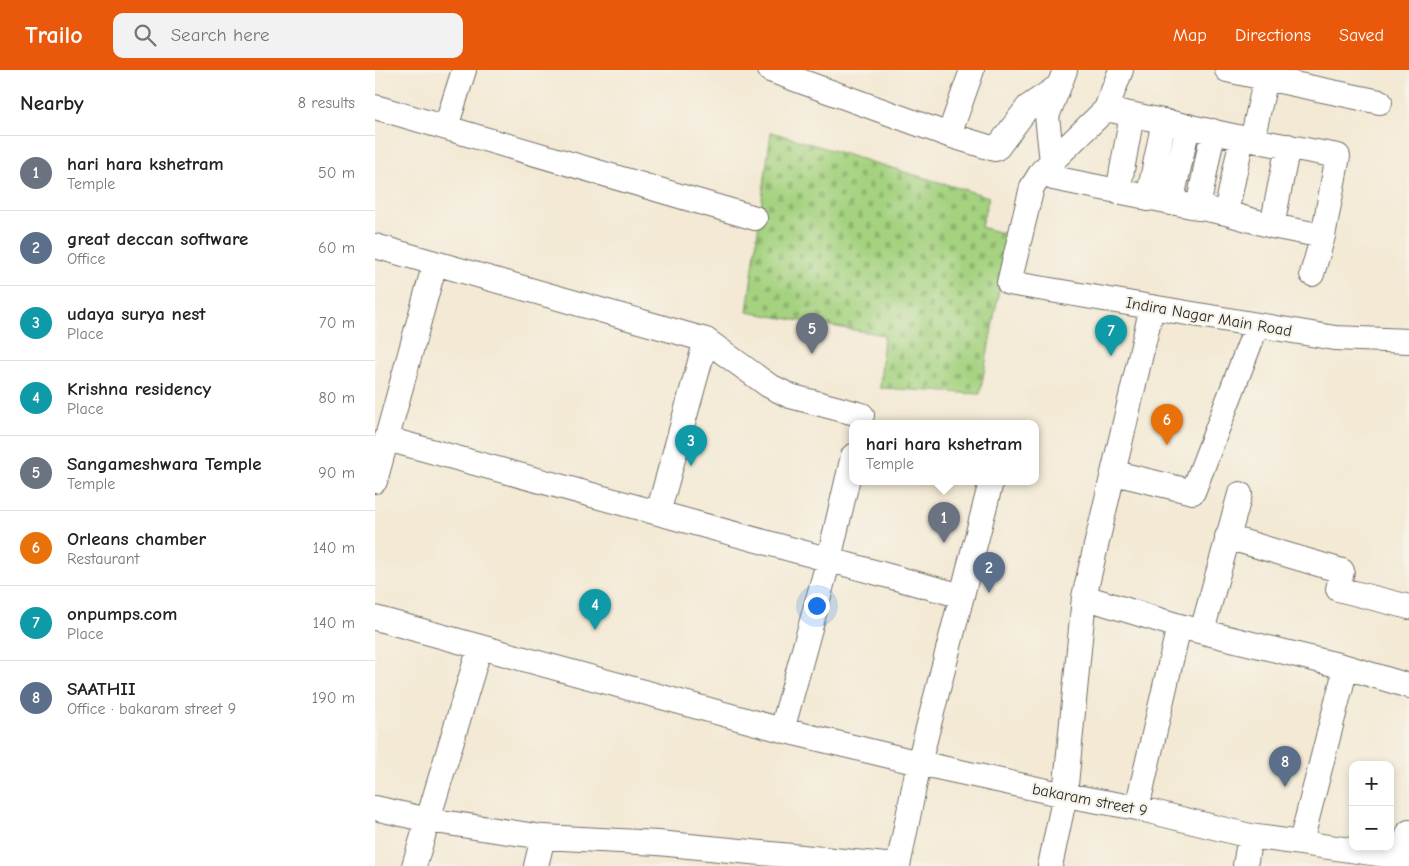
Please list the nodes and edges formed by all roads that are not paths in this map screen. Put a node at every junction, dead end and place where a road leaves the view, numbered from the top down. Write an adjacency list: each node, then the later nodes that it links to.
1 (464, 70): 14 (street)
2 (770, 70): 16 (street)
3 (972, 70): 16 (street)
4 (1121, 70): 10 (street)
5 (1227, 70): 7 (street)
6 (1062, 78): 16 (street); 19 (street)
7 (1266, 78): 8 (street); 17 (street)
8 (1380, 102)
9 (375, 107): 14 (street)
10 (1106, 109): 11 (street); 19 (street)
11 (1132, 115): 12 (street); 20 (street)
12 (1164, 122): 13 (street); 21 (street)
13 (1188, 126): 15 (street); 22 (street)
14 (446, 127): 25 (street)
15 (1213, 131): 17 (street); 23 (street)
16 (949, 135)
17 (1247, 139): 18 (street); 24 (street)
18 (1288, 146): 26 (street); 27 (street)
19 (1047, 166): 20 (street); 31 (street, Indira Nagar Main Road)
20 (1118, 192): 21 (street)
21 (1148, 199): 22 (street)
22 (1171, 203): 23 (street)
23 (1198, 208): 24 (street)
24 (1226, 214): 26 (street)
25 (755, 218)
26 (1272, 226): 27 (street)
27 (1323, 236): 30 (street)
28 (375, 246): 29 (street)
29 (435, 263): 33 (street); 36 (street)
30 (1312, 274)
31 (1152, 307): 32 (street, Indira Nagar Main Road); 38 (street)
32 (1257, 325): 34 (street, Indira Nagar Main Road); 38 (street)
33 (706, 340): 35 (street); 42 (street)
34 (1409, 341)
35 (863, 412)
36 (387, 439): 39 (street); 42 (street)
37 (849, 473): 44 (street)
38 (1115, 473): 46 (street)
39 (375, 481)
40 (990, 485): 45 (street)
41 (1240, 494): 43 (street)
42 (658, 513): 44 (street)
43 (1227, 537): 47 (street); 50 (street)
44 (829, 559): 45 (street); 54 (street)
45 (962, 596): 55 (street)
46 (1085, 597): 49 (street); 56 (street)
47 (1409, 608)
48 (375, 618): 51 (street, bakaram street 9)
49 (1179, 626): 50 (street); 58 (street)
50 (1202, 631): 52 (street)
51 (480, 646): 54 (street, bakaram street 9); 59 (street)
52 (1346, 667): 53 (street); 63 (street)
53 (1409, 686)
54 (782, 730): 55 (street, bakaram street 9)
55 (919, 764): 56 (street, bakaram street 9); 67 (street)
56 (1065, 795): 58 (street, bakaram street 9); 68 (street)
57 (375, 808): 59 (street)
58 (1137, 808): 61 (street, bakaram street 9)
59 (429, 820): 62 (street); 65 (street)
60 (1409, 832): 64 (street)
61 (1250, 836): 63 (street, bakaram street 9); 69 (street)
62 (543, 837): 66 (street); 67 (street)
63 (1301, 842): 64 (street, bakaram street 9)
64 (1399, 861)
65 (414, 866)
66 (536, 866)
67 (897, 866)
68 (1050, 866)
69 (1245, 866)

